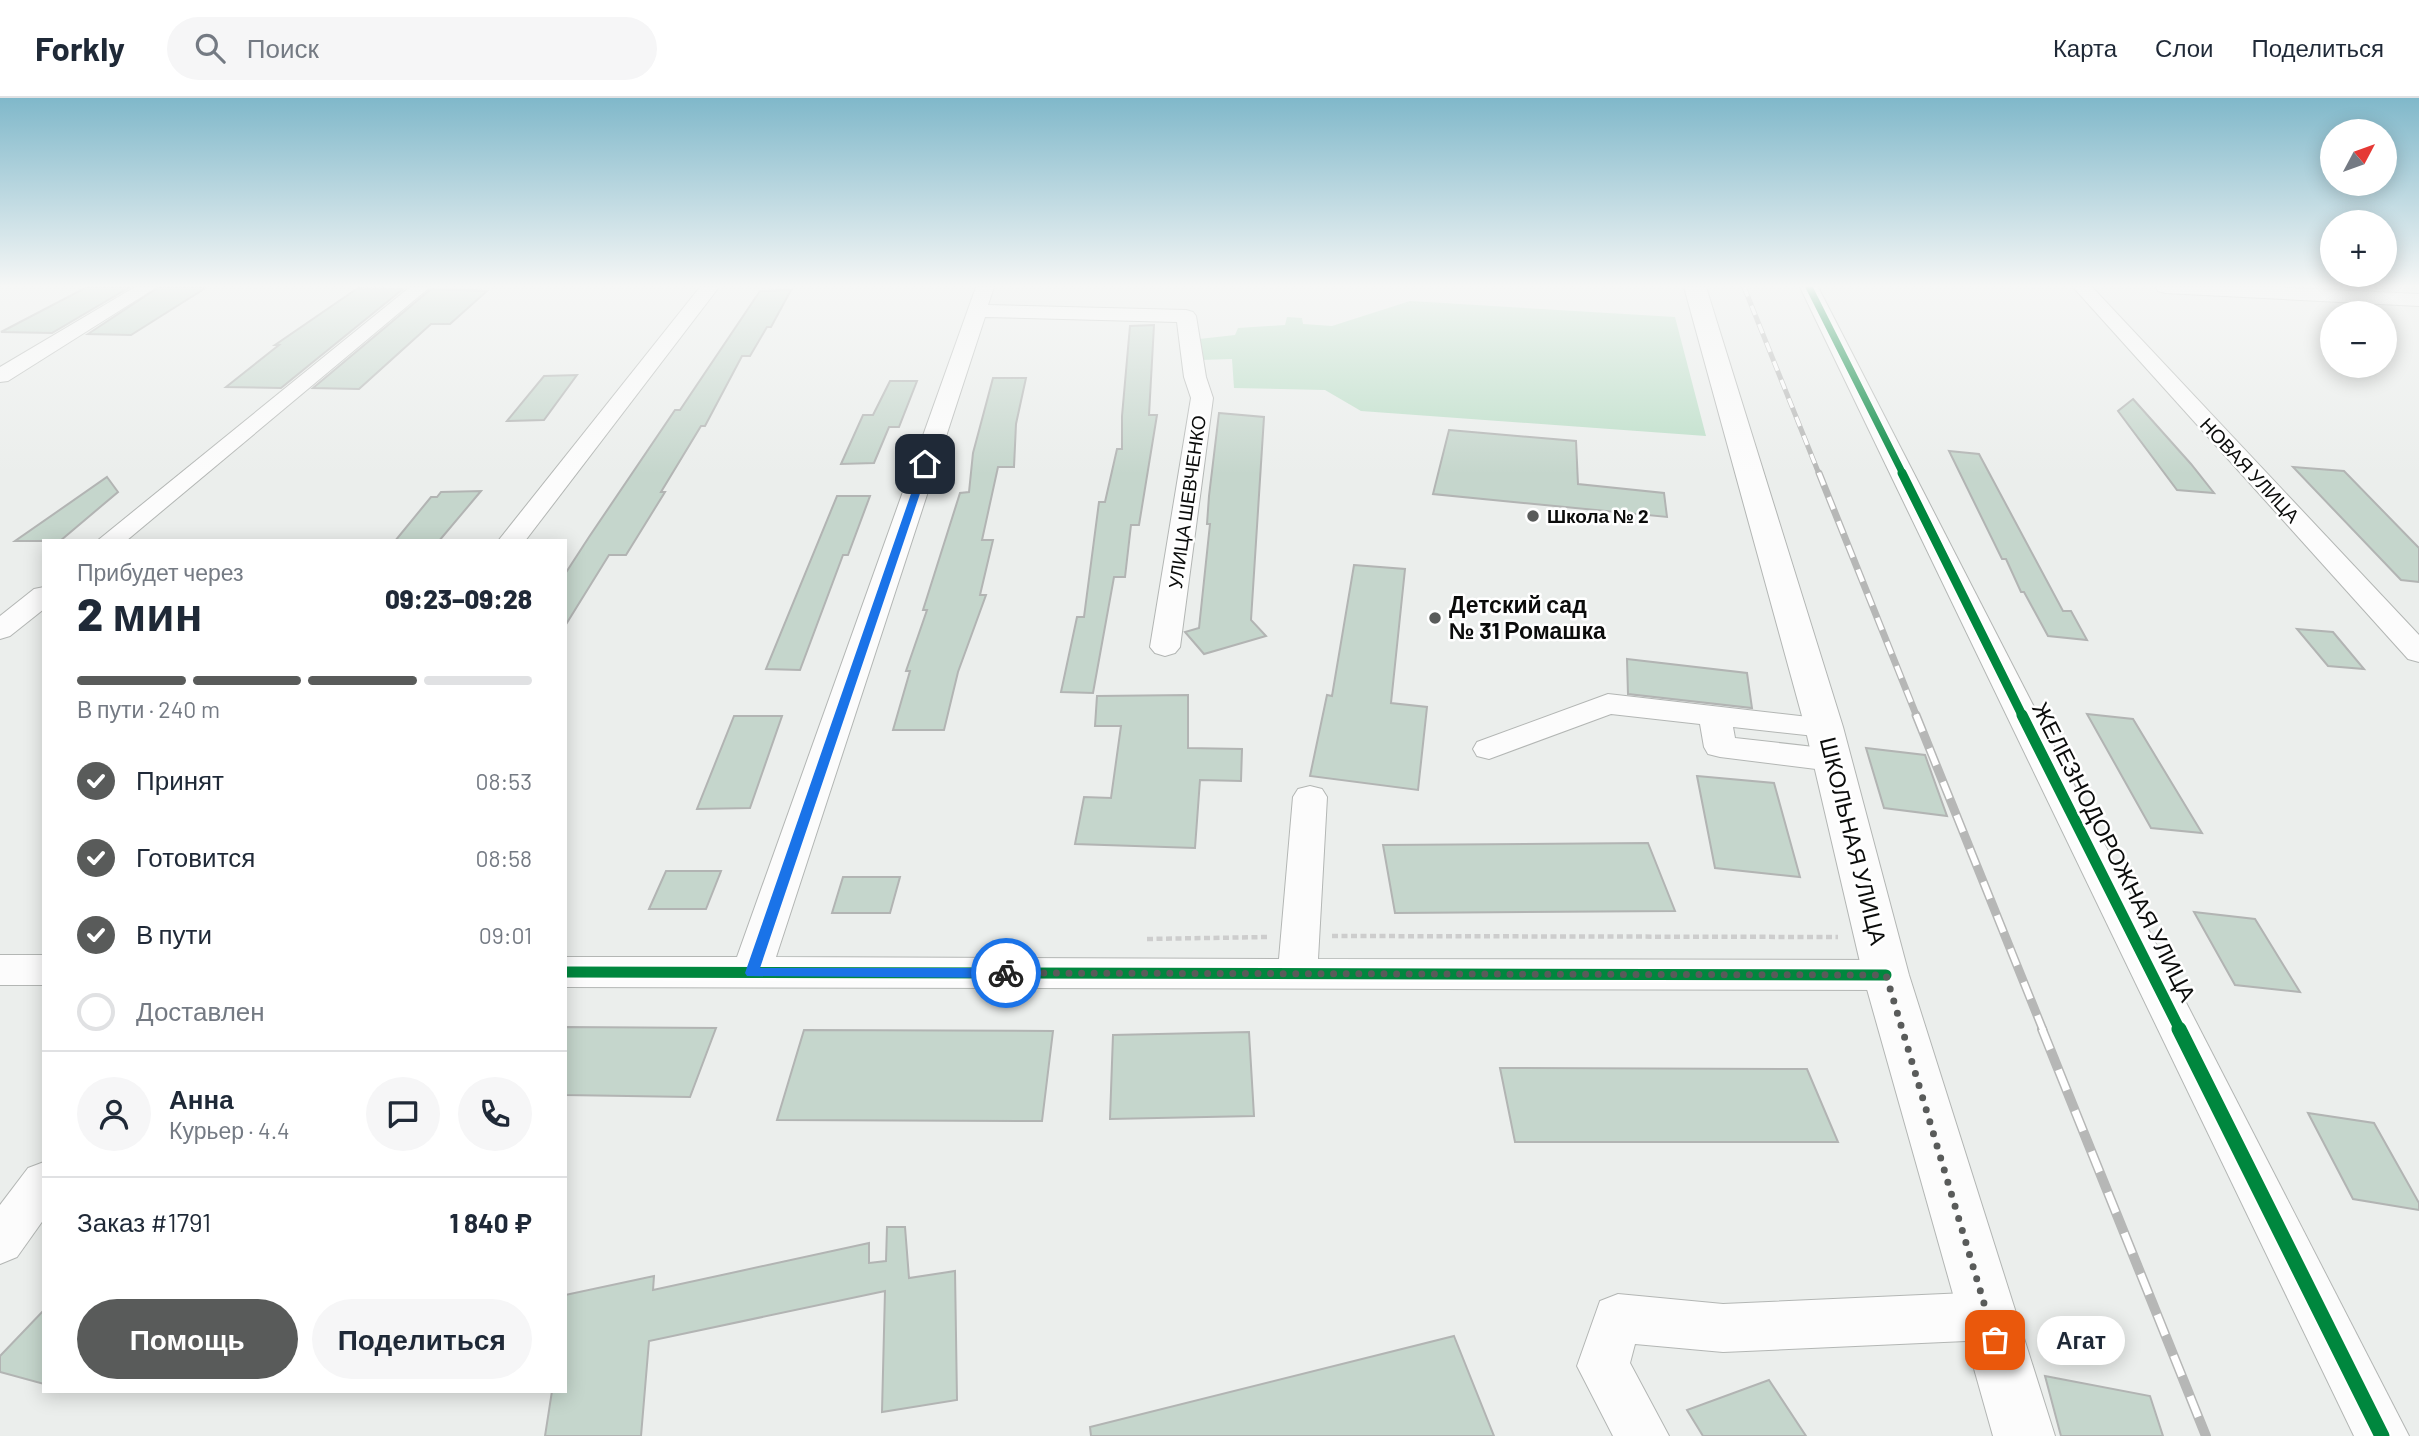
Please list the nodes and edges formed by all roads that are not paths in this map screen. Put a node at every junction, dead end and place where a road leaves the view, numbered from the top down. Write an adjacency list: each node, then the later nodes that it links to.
1 (44, 349): 9 (street)
2 (345, 349): 10 (street)
3 (661, 349): 11 (street)
4 (965, 349): 23 (street)
5 (1191, 349): 14 (street, УЛИЦА ШЕВЧЕНКО)
6 (1713, 349): 16 (main road, ШКОЛЬНАЯ УЛИЦА)
7 (1840, 349): 30 (street, ЖЕЛЕЗНОДОРОЖНАЯ УЛИЦА)
8 (2139, 349): 15 (street, НОВАЯ УЛИЦА)
9 (0, 376)
10 (112, 539)
11 (512, 539)
12 (42, 597): 13 (street)
13 (0, 631)
14 (1165, 647)
15 (2419, 653)
16 (1828, 743): 17 (street); 24 (main road, ШКОЛЬНАЯ УЛИЦА)
17 (1489, 748)
18 (1310, 797): 19 (street)
19 (1299, 955): 23 (street); 24 (street)
20 (0, 970): 21 (street)
21 (42, 971)
22 (567, 972): 23 (street)
23 (751, 973)
24 (1886, 975): 27 (main road, ШКОЛЬНАЯ УЛИЦА)
25 (42, 1185): 26 (street)
26 (0, 1242)
27 (1988, 1316): 28 (street); 29 (main road, ШКОЛЬНАЯ УЛИЦА)
28 (1642, 1436)
29 (2024, 1436)
30 (2382, 1436)

